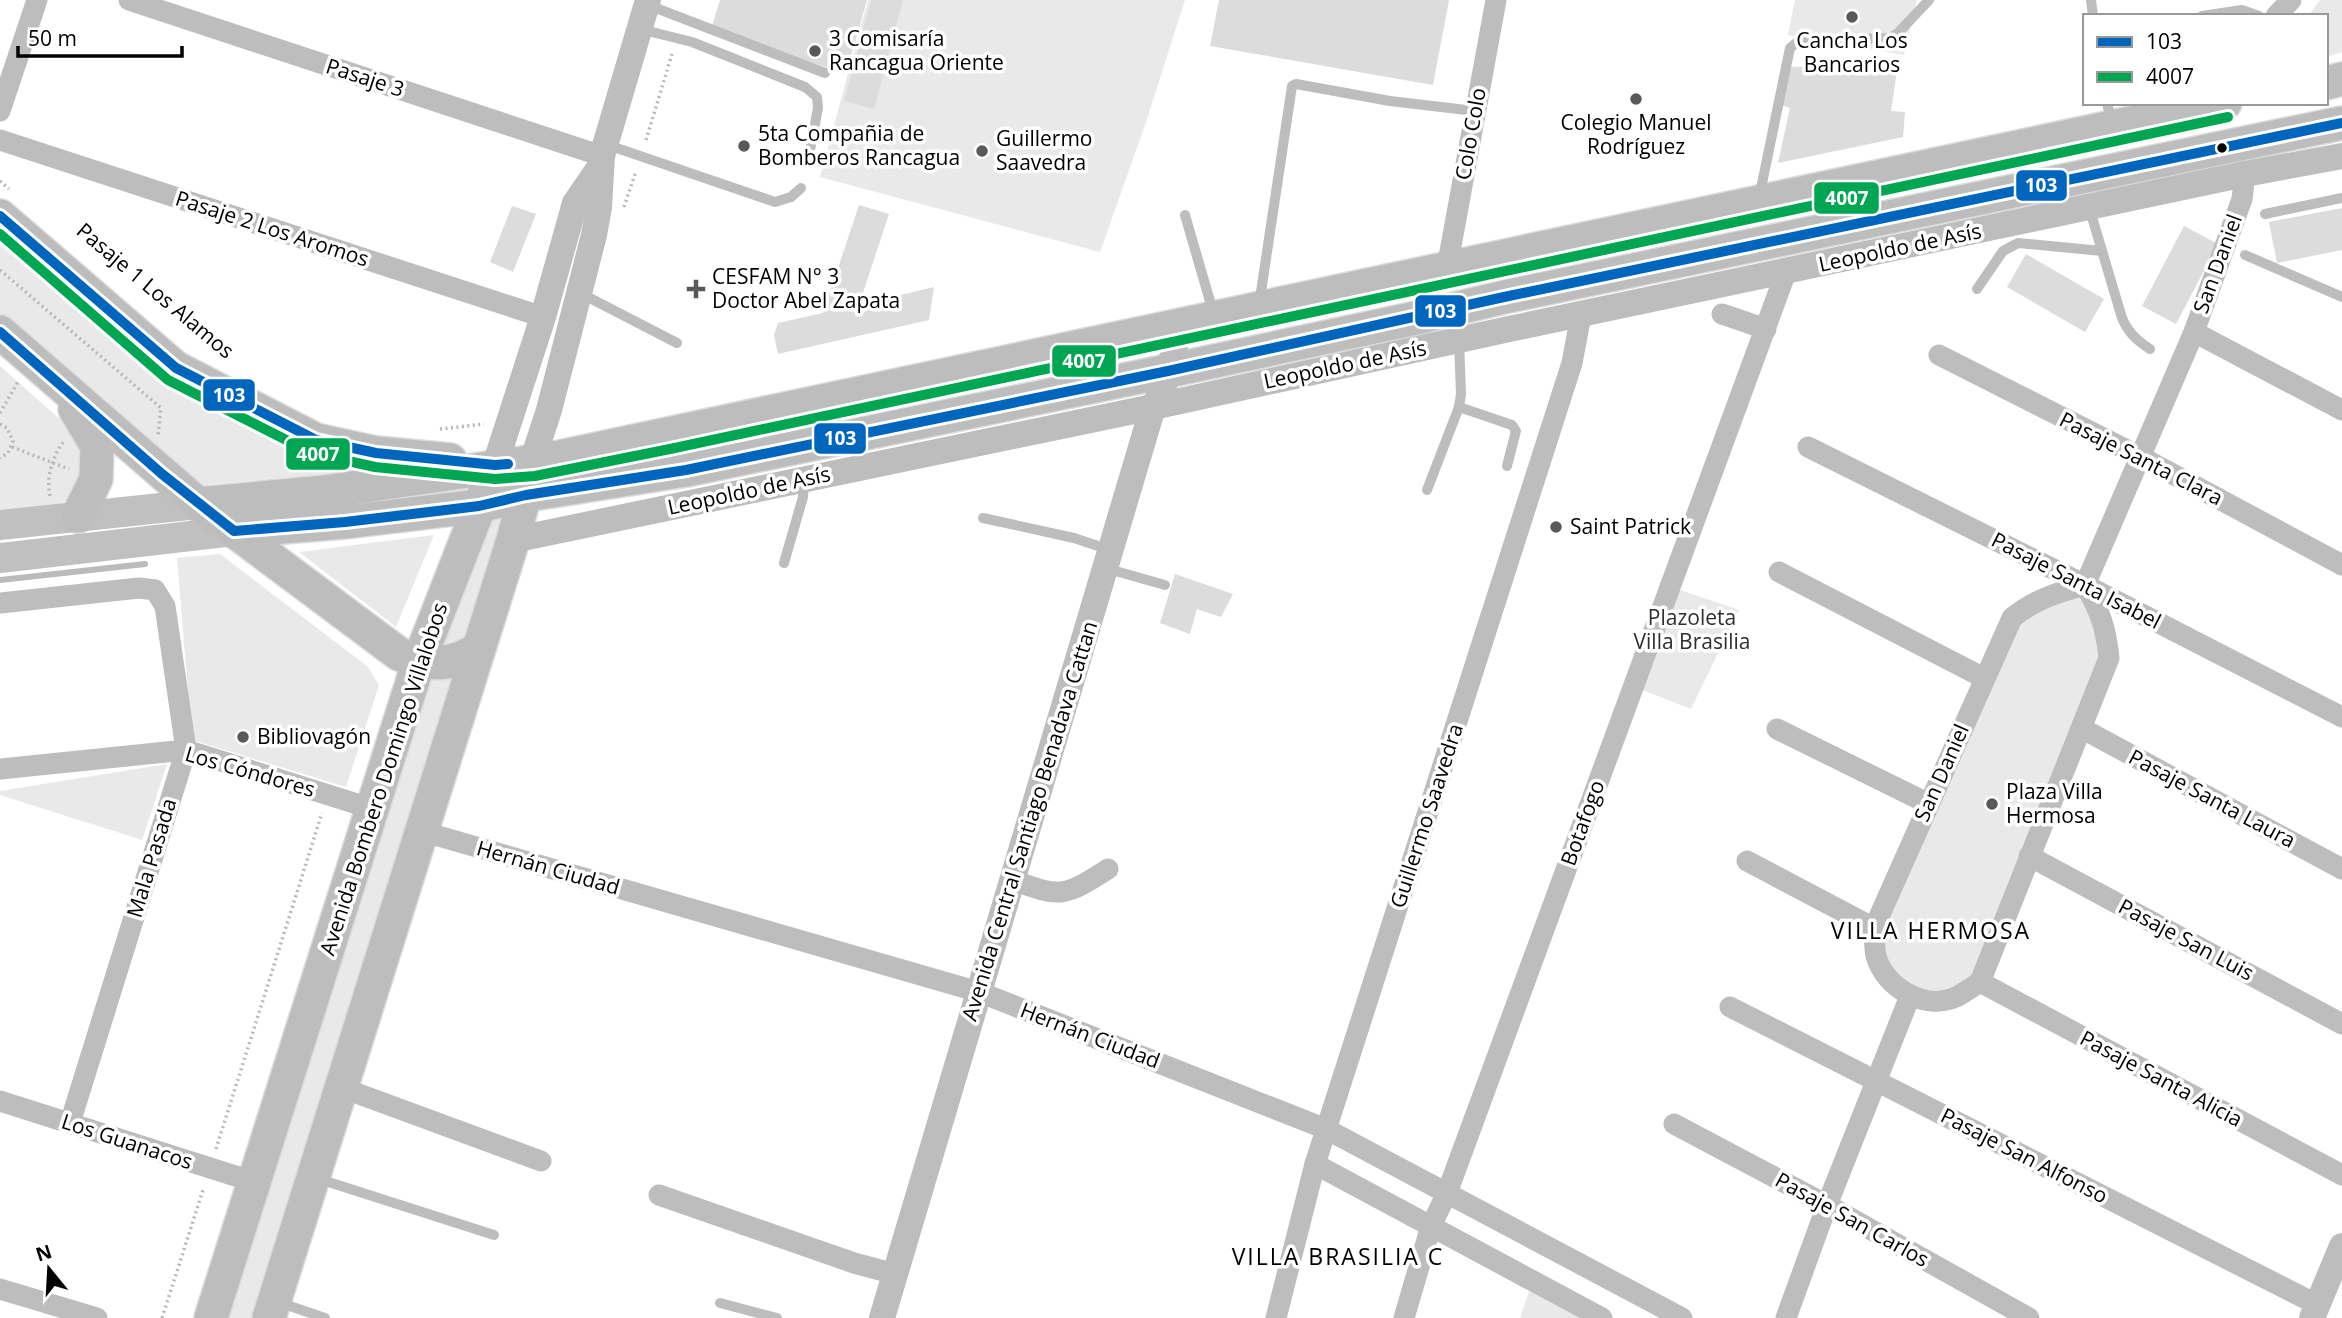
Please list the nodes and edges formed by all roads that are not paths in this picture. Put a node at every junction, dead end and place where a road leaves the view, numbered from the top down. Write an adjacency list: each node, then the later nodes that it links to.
1 (37, 0): 13 (street)
2 (129, 0): 19 (street, Pasaje 3)
3 (1496, 0): 14 (street, Colo Colo)
4 (1929, 0): 24 (lane)
5 (2291, 0): 9 (street)
6 (645, 11): 10 (lane); 18 (lane); 19 (street, Avenida Bombero Domingo Villalobos)
7 (2215, 14): 8 (lane)
8 (2253, 14)
9 (2278, 14)
10 (825, 74)
11 (2206, 105): 12 (main road)
12 (2158, 110): 15 (main road)
13 (0, 111)
14 (1475, 111): 31 (street, Colo Colo); 36 (lane)
15 (2110, 115): 24 (main road)
16 (2342, 123): 45 (main road)
17 (0, 140): 39 (street, Pasaje 2 Los Aromos)
18 (809, 155)
19 (602, 156): 22 (lane); 34 (street, Avenida Bombero Domingo Villalobos); 39 (street, Avenida Bombero Domingo Villalobos)
20 (2342, 157): 21 (street, Leopoldo de Asís)
21 (2245, 174): 26 (street, Leopoldo de Asís); 44 (street, San Daniel)
22 (801, 188)
23 (2342, 198): 27 (lane)
24 (1759, 201): 31 (main road)
25 (5, 203): 58 (main road)
26 (2089, 207): 29 (lane); 32 (street, Leopoldo de Asís)
27 (2264, 214)
28 (1185, 215): 40 (lane)
29 (2102, 251): 33 (lane); 48 (lane)
30 (2245, 255): 35 (lane)
31 (1447, 268): 36 (main road); 45 (main road)
32 (1786, 272): 38 (street, Leopoldo de Asís); 42 (street, Botafogo)
33 (1977, 289)
34 (580, 293): 47 (lane); 57 (street, Avenida Bombero Domingo Villalobos)
35 (2342, 297)
36 (1259, 308): 40 (main road)
37 (1722, 314): 42 (street)
38 (1580, 315): 46 (street, Leopoldo de Asís); 105 (street, Guillermo Saavedra)
39 (543, 317): 58 (street, Avenida Bombero Domingo Villalobos)
40 (1215, 318): 41 (main road)
41 (1180, 326): 50 (street, Avenida Central Santiago Benadava Cattan); 57 (main road)
42 (1766, 329): 111 (street, Botafogo)
43 (0, 332): 51 (main road)
44 (2194, 332): 54 (street); 56 (street, San Daniel)
45 (1315, 340): 50 (main road)
46 (1459, 340): 52 (street, Leopoldo de Asís); 53 (lane)
47 (677, 343)
48 (2150, 349)
49 (1939, 355): 56 (street, Pasaje Santa Clara)
50 (1168, 371): 52 (street, Avenida Central Santiago Benadava Cattan); 62 (main road)
51 (64, 389): 63 (main road); 65 (main road)
52 (1153, 407): 60 (street, Leopoldo de Asís); 71 (street, Avenida Central Santiago Benadava Cattan)
53 (1459, 407): 59 (lane); 61 (lane)
54 (2342, 410)
55 (1808, 447): 76 (street, Pasaje Santa Isabel)
56 (2141, 457): 73 (street, Pasaje Santa Clara); 76 (street, San Daniel)
57 (532, 462): 58 (main road); 62 (main road, Avenida Bombero Domingo Villalobos)
58 (495, 465): 63 (main road); 64 (main road, Avenida Bombero Domingo Villalobos)
59 (1507, 466)
60 (804, 479): 69 (street, Leopoldo de Asís); 72 (lane)
61 (1427, 490)
62 (526, 495): 64 (main road); 69 (main road, Avenida Bombero Domingo Villalobos)
63 (198, 505): 65 (main road); 68 (main road)
64 (479, 506): 68 (main road); 79 (main road, Avenida Bombero Domingo Villalobos)
65 (68, 517): 67 (main road)
66 (983, 518): 71 (lane)
67 (0, 525)
68 (234, 531): 70 (main road); 79 (main road)
69 (513, 540): 78 (main road, Avenida Bombero Domingo Villalobos)
70 (0, 558)
71 (1108, 559): 75 (lane); 93 (street, Avenida Central Santiago Benadava Cattan)
72 (784, 563)
73 (2342, 565)
74 (1779, 572): 80 (street)
75 (1164, 585)
76 (2085, 585): 80 (street, San Daniel); 81 (street, Pasaje Santa Isabel); 83 (street)
77 (0, 603): 84 (street, Mala Pasada)
78 (478, 649): 79 (main road); 88 (main road, Avenida Bombero Domingo Villalobos)
79 (419, 662): 87 (main road, Avenida Bombero Domingo Villalobos)
80 (1984, 678): 86 (street, San Daniel)
81 (2342, 717)
82 (1777, 729): 86 (street)
83 (2082, 729): 89 (street); 92 (street, Pasaje Santa Laura)
84 (186, 750): 85 (street, Los Cóndores); 87 (street, Los Cóndores); 103 (street, Mala Pasada)
85 (0, 769)
86 (1929, 804): 94 (street, San Daniel)
87 (373, 809): 110 (main road, Avenida Bombero Domingo Villalobos)
88 (421, 831): 96 (street, Hernán Ciudad); 101 (main road, Avenida Bombero Domingo Villalobos)
89 (2029, 856): 95 (street); 99 (street, Pasaje San Luis)
90 (1747, 861): 94 (street)
91 (1108, 869): 93 (street)
92 (2342, 869)
93 (1012, 880): 96 (street, Avenida Central Santiago Benadava Cattan)
94 (1874, 928): 97 (street)
95 (1980, 982): 97 (street); 108 (street, Pasaje Santa Alicia)
96 (979, 992): 105 (street, Hernán Ciudad); 117 (street, Avenida Central Santiago Benadava Cattan)
97 (1910, 996): 100 (street)
98 (1730, 1007): 100 (street, Pasaje San Alfonso)
99 (2342, 1024)
100 (1875, 1081): 113 (street); 121 (street, Pasaje San Alfonso)
101 (340, 1087): 106 (street); 109 (main road, Avenida Bombero Domingo Villalobos)
102 (0, 1101): 103 (street, Los Guanacos)
103 (70, 1124): 110 (street, Los Guanacos)
104 (1674, 1124): 113 (street, Pasaje San Carlos)
105 (1326, 1129): 107 (street, Guillermo Saavedra); 111 (street, Hernán Ciudad)
106 (541, 1161)
107 (1315, 1164): 114 (street); 128 (street, Guillermo Saavedra)
108 (2342, 1175)
109 (313, 1177): 115 (lane); 120 (main road, Avenida Bombero Domingo Villalobos)
110 (254, 1182): 124 (main road, Avenida Bombero Domingo Villalobos)
111 (1447, 1193): 114 (street, Botafogo); 122 (street, Hernán Ciudad)
112 (659, 1195): 117 (street)
113 (1827, 1205): 131 (street); 132 (street, Pasaje San Carlos)
114 (1431, 1226): 129 (street, Botafogo); 130 (street)
115 (494, 1235)
116 (2342, 1246): 121 (street)
117 (895, 1274): 127 (street, Avenida Central Santiago Benadava Cattan)
118 (0, 1289): 123 (street)
119 (720, 1303): 126 (lane)
120 (271, 1309): 125 (lane)
121 (2315, 1311)
122 (1672, 1316)
123 (97, 1318)
124 (211, 1318)
125 (325, 1318)
126 (777, 1318)
127 (882, 1318)
128 (1276, 1318)
129 (1404, 1318)
130 (1602, 1318)
131 (1786, 1318)
132 (2029, 1318)

